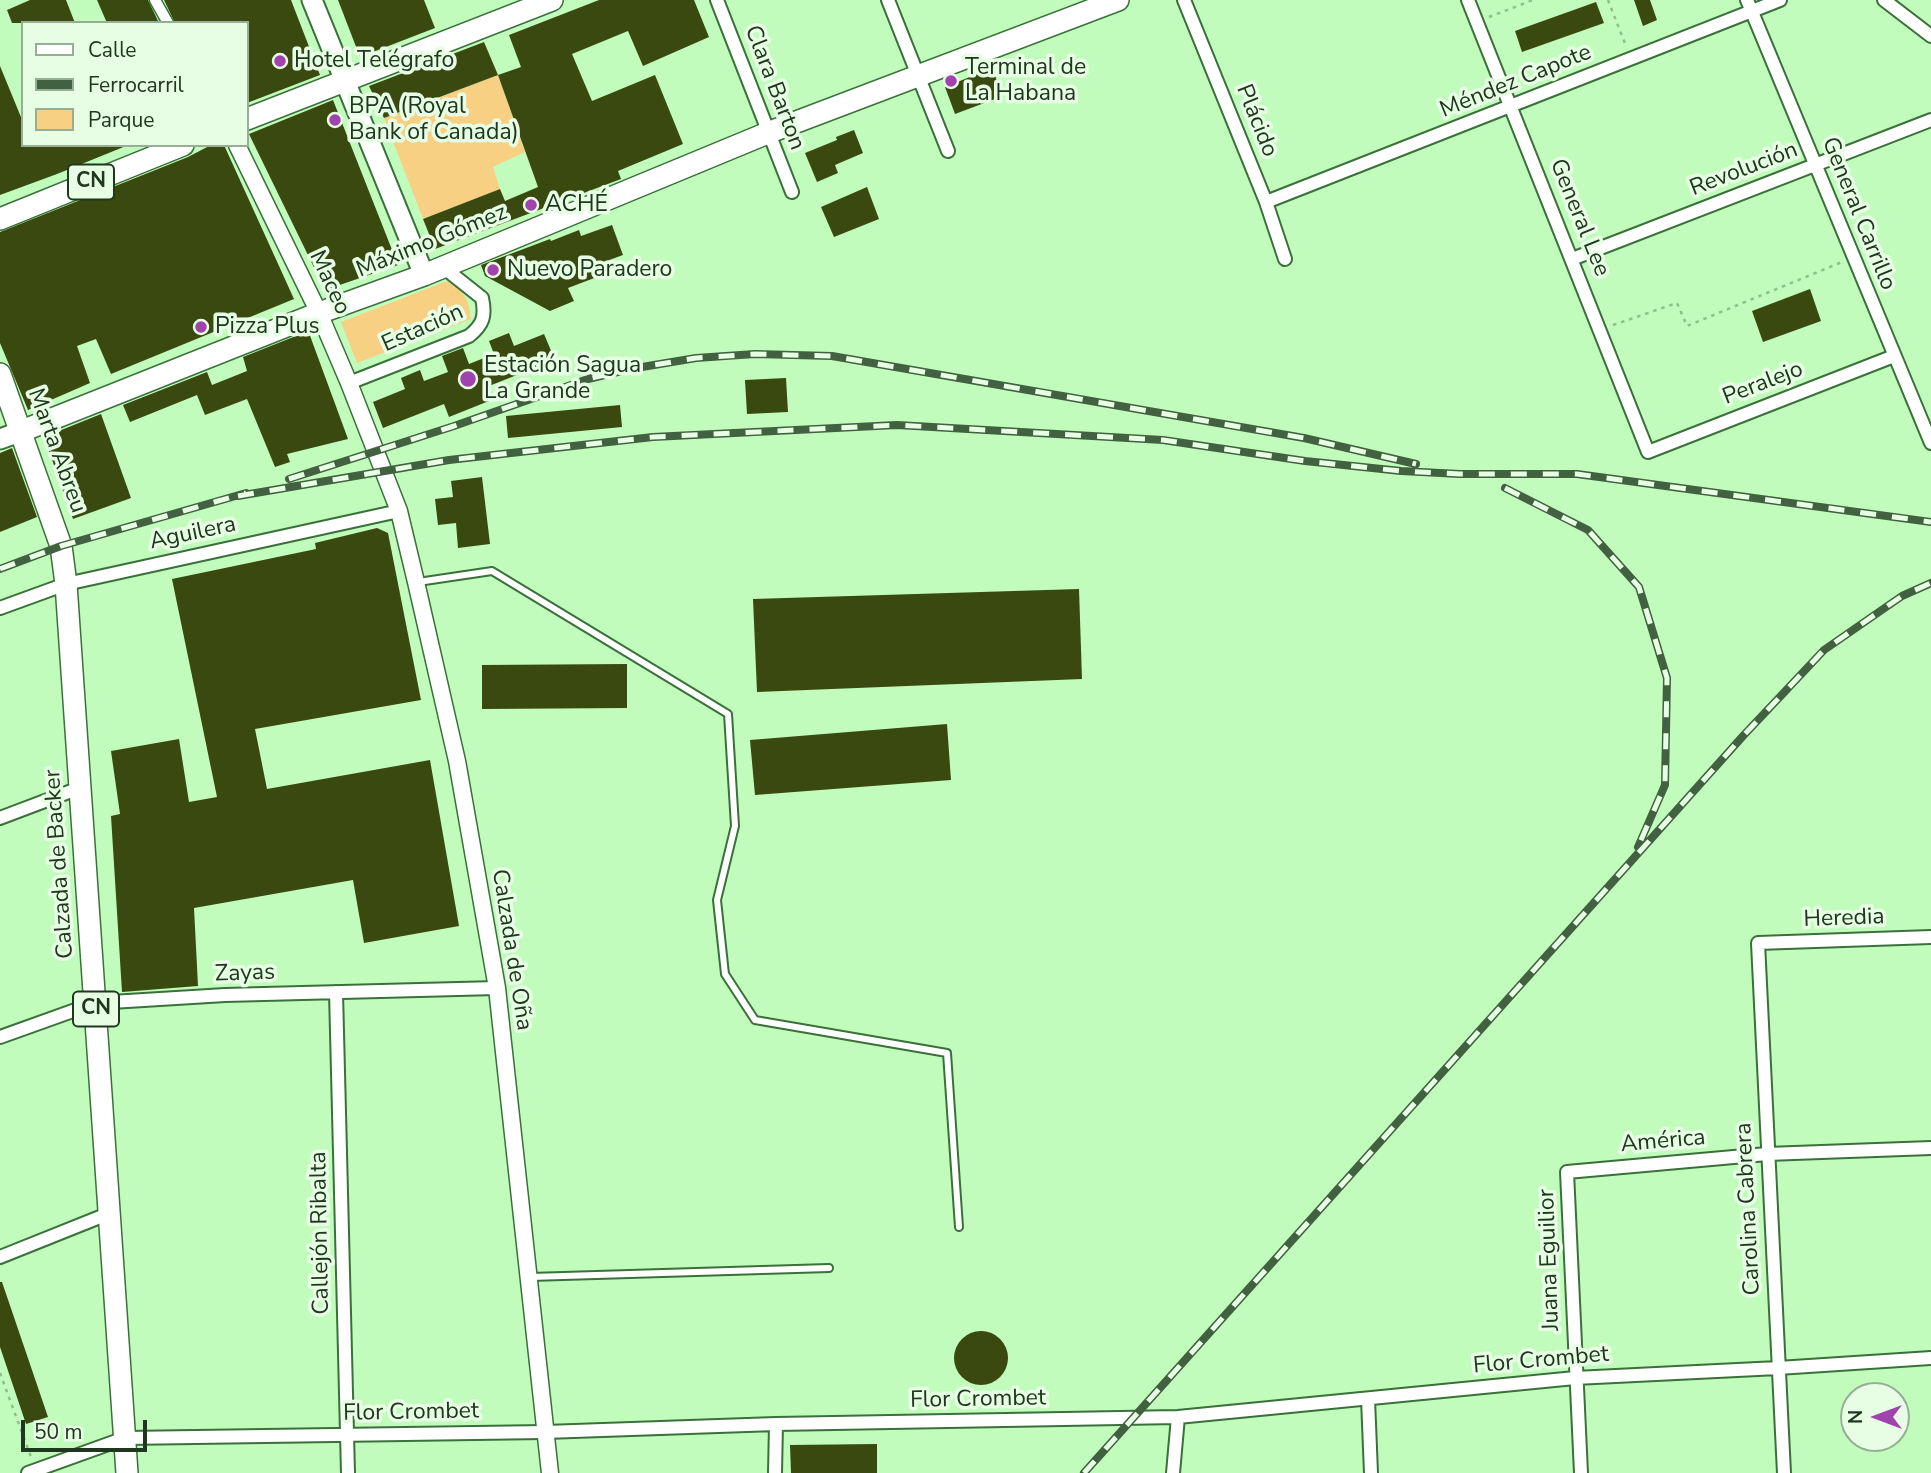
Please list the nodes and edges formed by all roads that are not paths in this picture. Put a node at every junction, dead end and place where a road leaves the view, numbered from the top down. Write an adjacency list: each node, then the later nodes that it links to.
1 (155, 0): 12 (street)
2 (312, 0): 15 (main road)
3 (552, 0): 15 (main road)
4 (717, 0): 19 (street, Clara Barton)
5 (888, 0): 14 (street)
6 (1118, 0): 14 (main road, Máximo Gómez)
7 (1184, 0): 25 (street, Plácido)
8 (1468, 0): 16 (street, General Lee)
9 (1780, 0): 11 (street, Méndez Capote)
10 (1884, 0): 13 (street)
11 (1749, 6): 16 (street, Méndez Capote); 23 (street, General Carrillo)
12 (167, 21)
13 (1931, 36)
14 (918, 76): 19 (main road, Máximo Gómez); 22 (street)
15 (344, 80): 17 (main road); 30 (main road)
16 (1512, 106): 25 (street, Méndez Capote); 29 (street, General Lee)
17 (248, 120)
18 (1931, 120): 23 (street, Revolución)
19 (770, 132): 24 (street, Clara Barton); 27 (main road, Máximo Gómez)
20 (178, 147): 26 (main road, CN)
21 (238, 147): 32 (street, Maceo)
22 (948, 151)
23 (1815, 165): 29 (street, Revolución); 33 (street, General Carrillo)
24 (792, 192)
25 (1266, 202): 28 (street, Plácido)
26 (0, 219)
27 (470, 256): 30 (main road, Máximo Gómez); 31 (street)
28 (1285, 259)
29 (1573, 259): 40 (street, General Lee)
30 (433, 271): 31 (street, Estación); 32 (main road, Máximo Gómez)
31 (472, 288): 35 (street, Estación)
32 (320, 313): 35 (street, Maceo); 36 (main road, Máximo Gómez)
33 (1894, 356): 38 (street, General Carrillo); 40 (street, Peralejo)
34 (0, 374): 36 (main road, Marta Abreu / CN)
35 (349, 383): 39 (street, Maceo)
36 (22, 431): 37 (main road, Máximo Gómez); 42 (main road, Marta Abreu / CN)
37 (0, 439)
38 (1931, 443)
39 (373, 444): 41 (street, Calzada de Oña)
40 (1648, 452)
41 (399, 511): 43 (street, Calzada de Oña); 44 (street, Aguilera)
42 (61, 546): 44 (main road, Calzada de Backer / CN)
43 (416, 582): 50 (street, Calzada de Oña); 58 (lane)
44 (66, 584): 45 (street, Aguilera); 46 (main road, Calzada de Backer / CN)
45 (0, 608)
46 (82, 786): 47 (street); 52 (main road, Calzada de Backer / CN)
47 (0, 818)
48 (1931, 937): 49 (street, Heredia)
49 (1758, 943): 55 (street, Carolina Cabrera)
50 (497, 988): 51 (street, Zayas); 61 (street, Calzada de Oña)
51 (336, 992): 52 (street, Zayas); 69 (street, Callejón Ribalta)
52 (95, 1003): 53 (street, Zayas); 57 (main road, Calzada de Backer / CN)
53 (0, 1037)
54 (1931, 1148): 55 (street, América)
55 (1767, 1154): 56 (street, América); 63 (street, Carolina Cabrera)
56 (1567, 1171): 64 (street, Juana Eguilior)
57 (110, 1213): 59 (street); 70 (main road, Calzada de Backer / CN)
58 (959, 1227)
59 (0, 1257)
60 (829, 1268): 61 (lane)
61 (528, 1277): 68 (street, Calzada de Oña)
62 (1931, 1358): 63 (street, Flor Crombet)
63 (1778, 1368): 64 (street, Flor Crombet); 79 (street, Carolina Cabrera)
64 (1575, 1378): 65 (street, Flor Crombet); 78 (street, Juana Eguilior)
65 (1368, 1399): 66 (street, Flor Crombet); 77 (street)
66 (1178, 1417): 67 (street, Flor Crombet); 76 (street)
67 (776, 1424): 68 (street, Flor Crombet); 75 (street)
68 (545, 1432): 69 (street, Flor Crombet); 74 (street, Calzada de Oña)
69 (347, 1434): 70 (street, Flor Crombet); 73 (street, Callejón Ribalta)
70 (125, 1438): 71 (street, Flor Crombet); 72 (main road, Calzada de Backer / CN)
71 (32, 1472)
72 (127, 1473)
73 (348, 1473)
74 (550, 1473)
75 (775, 1473)
76 (1173, 1473)
77 (1371, 1473)
78 (1581, 1473)
79 (1784, 1473)

